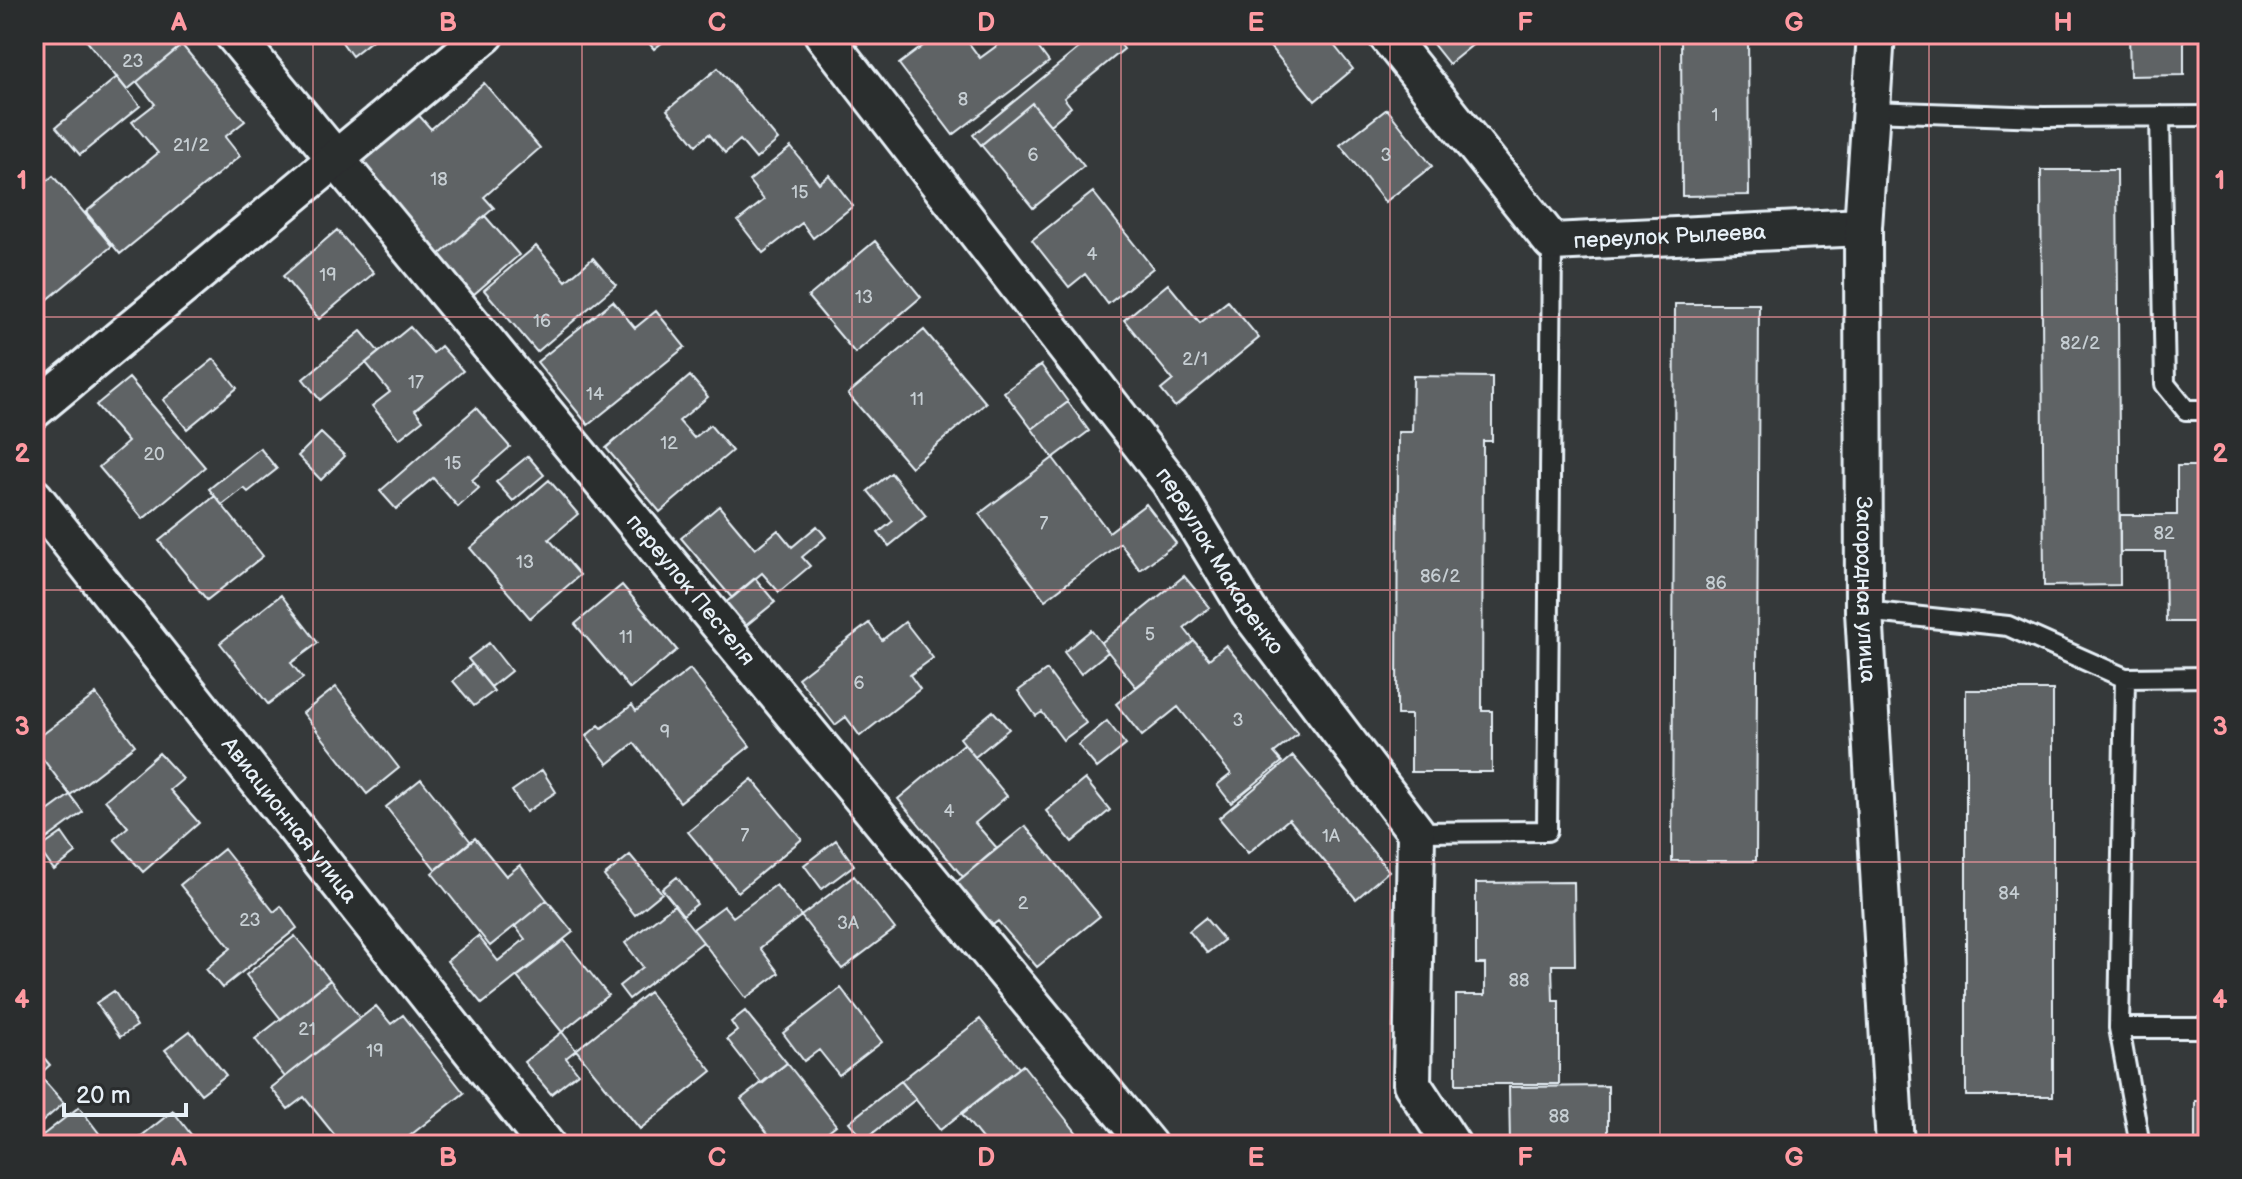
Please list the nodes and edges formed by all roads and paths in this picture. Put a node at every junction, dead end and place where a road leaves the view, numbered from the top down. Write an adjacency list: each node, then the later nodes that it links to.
1 (233, 34): 9 (street, переулок Пестеля)
2 (486, 34): 9 (street)
3 (823, 34): 18 (street, переулок Макаренко)
4 (1386, 34): 11 (street, переулок Рылеева)
5 (1876, 34): 6 (street, Загородная улица)
6 (1870, 111): 7 (lane); 10 (street, Загородная улица)
7 (2160, 116): 8 (lane); 13 (lane)
8 (2208, 116)
9 (335, 159): 12 (street); 22 (street, переулок Пестеля)
10 (1863, 227): 11 (street, переулок Рылеева); 15 (street, Загородная улица)
11 (1552, 242): 18 (lane)
12 (34, 410)
13 (2208, 410)
14 (34, 497): 21 (street, Авиационная улица)
15 (1864, 611): 17 (lane); 24 (street, Загородная улица)
16 (2208, 677): 17 (lane)
17 (2125, 678): 19 (lane)
18 (1416, 832): 23 (street)
19 (2119, 1028): 20 (lane); 25 (lane)
20 (2208, 1028)
21 (546, 1145)
22 (1148, 1145)
23 (1452, 1145)
24 (1895, 1145)
25 (2140, 1145)

